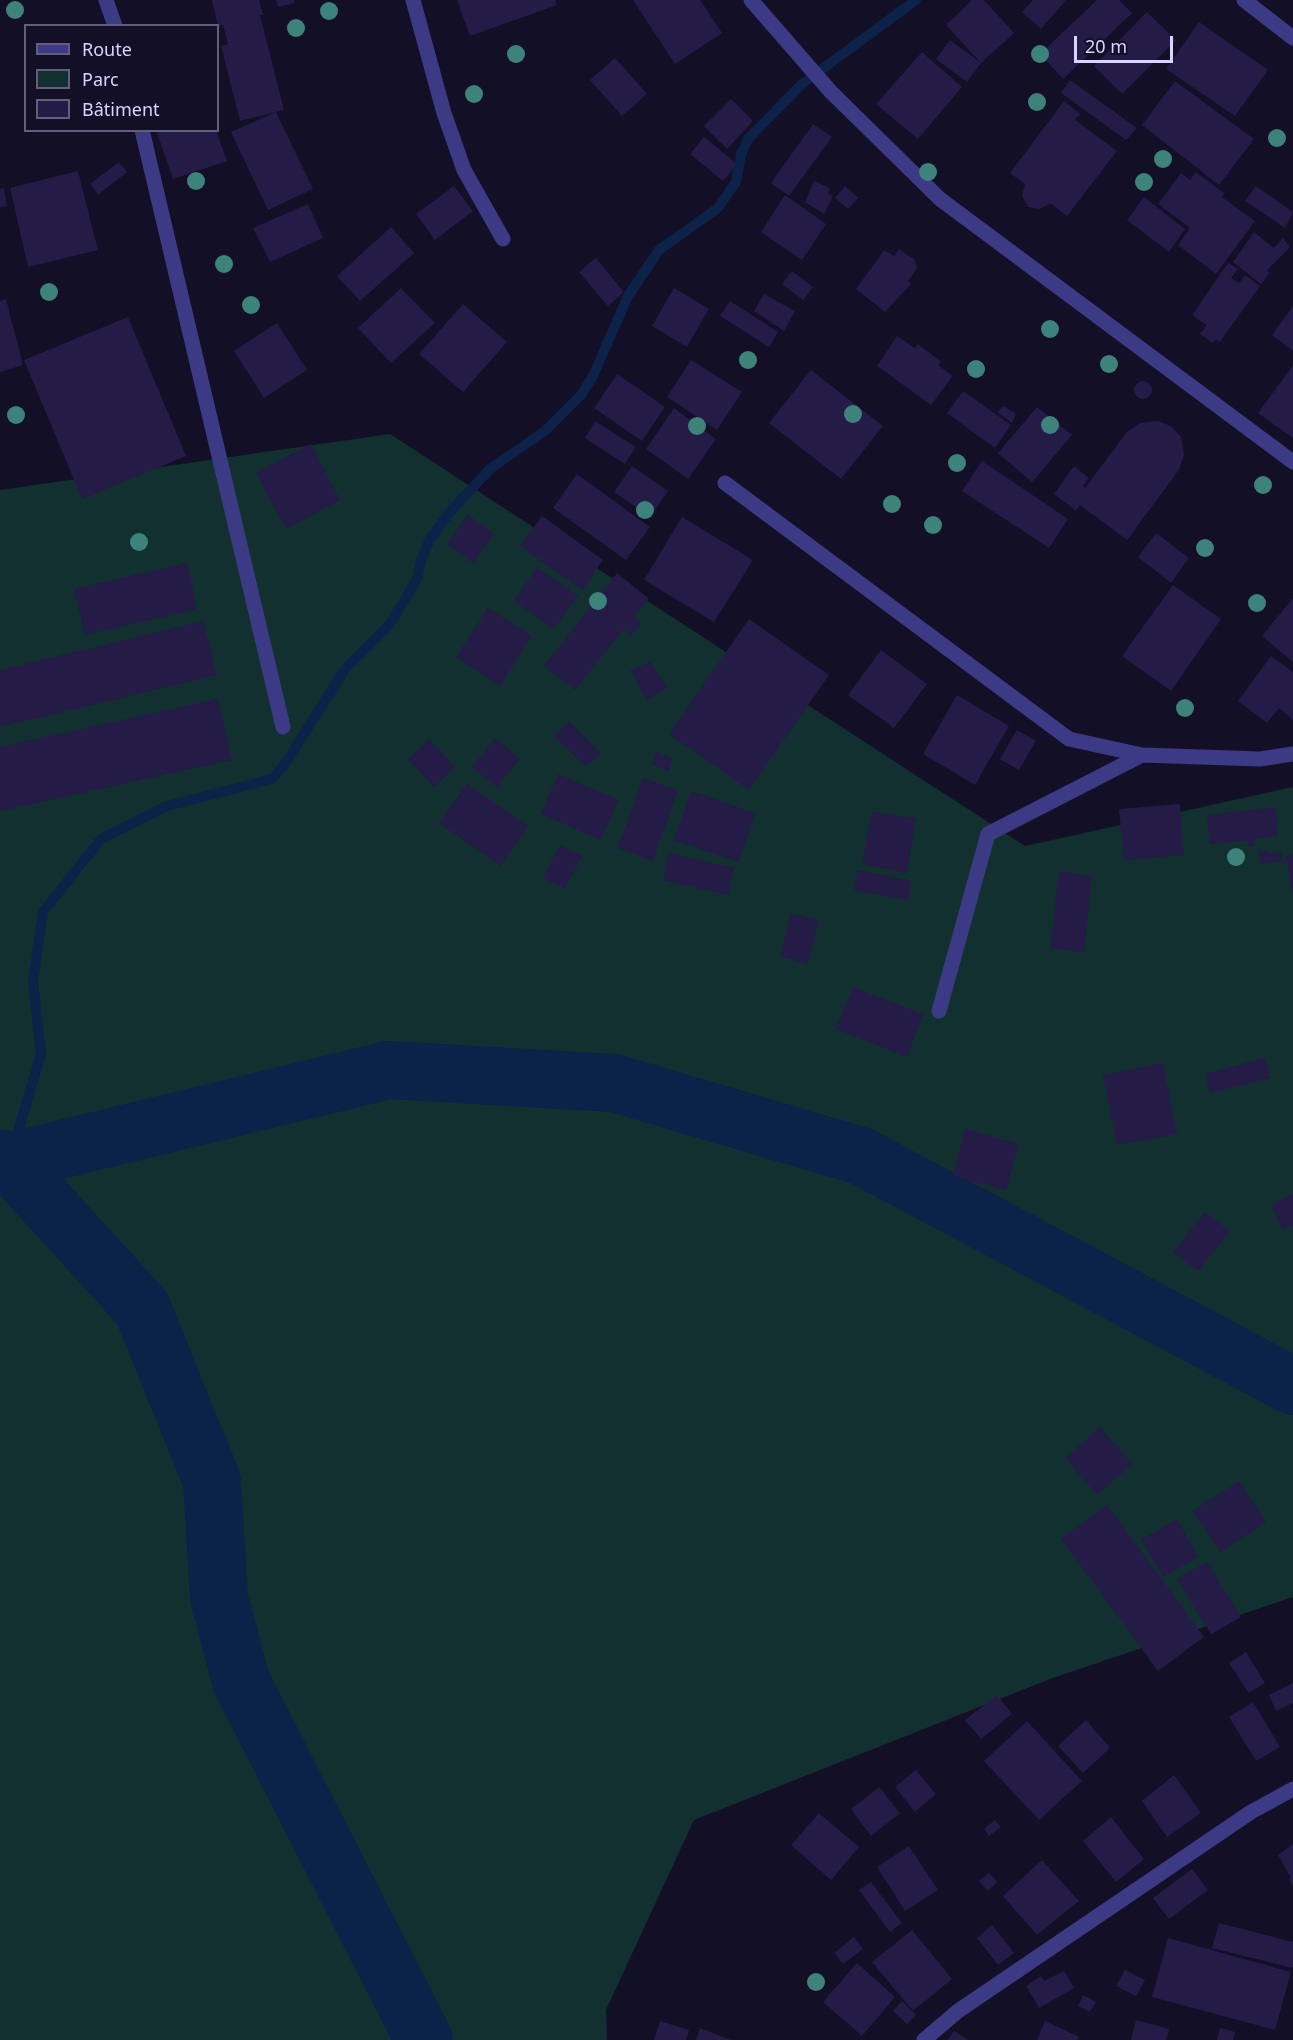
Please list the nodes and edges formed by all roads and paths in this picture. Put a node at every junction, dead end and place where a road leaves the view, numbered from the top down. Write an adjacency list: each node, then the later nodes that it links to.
1 (106, 0): 5 (street)
2 (413, 0): 8 (street)
3 (751, 0): 9 (street)
4 (1244, 0): 6 (street)
5 (113, 24)
6 (1293, 38)
7 (142, 132): 11 (street)
8 (503, 239)
9 (1293, 462)
10 (725, 483): 13 (street)
11 (283, 727)
12 (1293, 754): 13 (street)
13 (1142, 755): 14 (street)
14 (939, 1011)
15 (1293, 1790): 16 (street)
16 (924, 2040)

